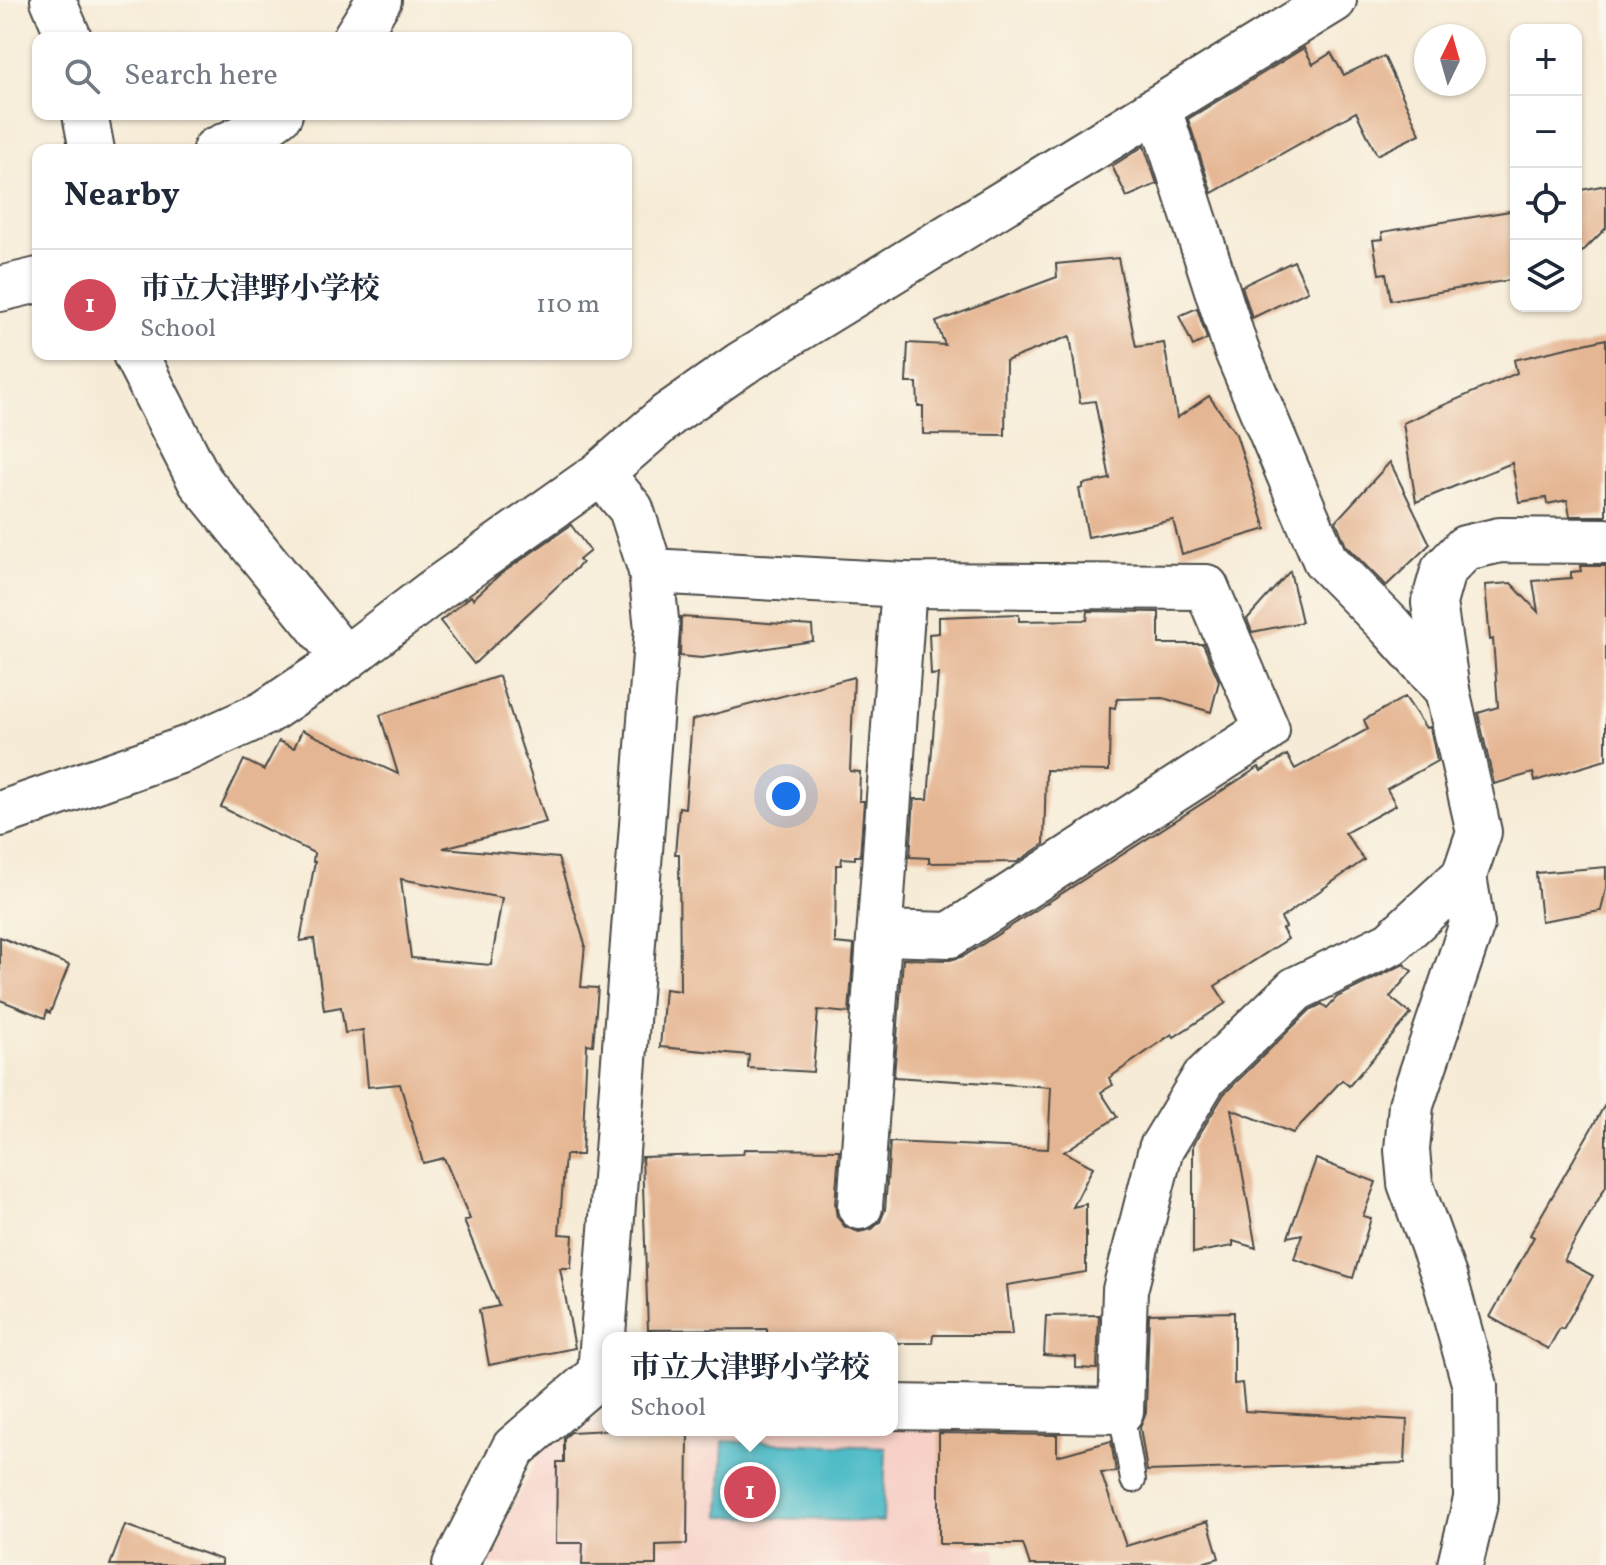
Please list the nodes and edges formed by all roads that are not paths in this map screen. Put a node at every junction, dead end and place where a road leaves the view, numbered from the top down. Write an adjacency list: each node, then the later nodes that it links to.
1 (53, 0): 4 (street)
2 (379, 0): 5 (street)
3 (1334, 0): 6 (street)
4 (66, 32)
5 (359, 32)
6 (1159, 109): 14 (street); 19 (street)
7 (86, 120): 9 (street)
8 (272, 120): 10 (street)
9 (91, 144)
10 (228, 144)
11 (32, 281): 12 (street)
12 (0, 289)
13 (138, 360): 18 (street)
14 (601, 473): 16 (street); 18 (street)
15 (1606, 541): 19 (street)
16 (651, 571): 17 (street); 24 (street)
17 (904, 585): 22 (street); 22 (street)
18 (345, 659): 20 (street)
19 (1447, 690): 21 (street)
20 (0, 814)
21 (1464, 876): 28 (street); 31 (street)
22 (881, 933): 23 (street)
23 (860, 1207)
24 (603, 1332)
25 (602, 1348): 26 (street)
26 (588, 1402): 30 (street)
27 (898, 1407): 28 (street)
28 (1121, 1411): 29 (lane)
29 (1133, 1480)
30 (455, 1565)
31 (1460, 1565)

